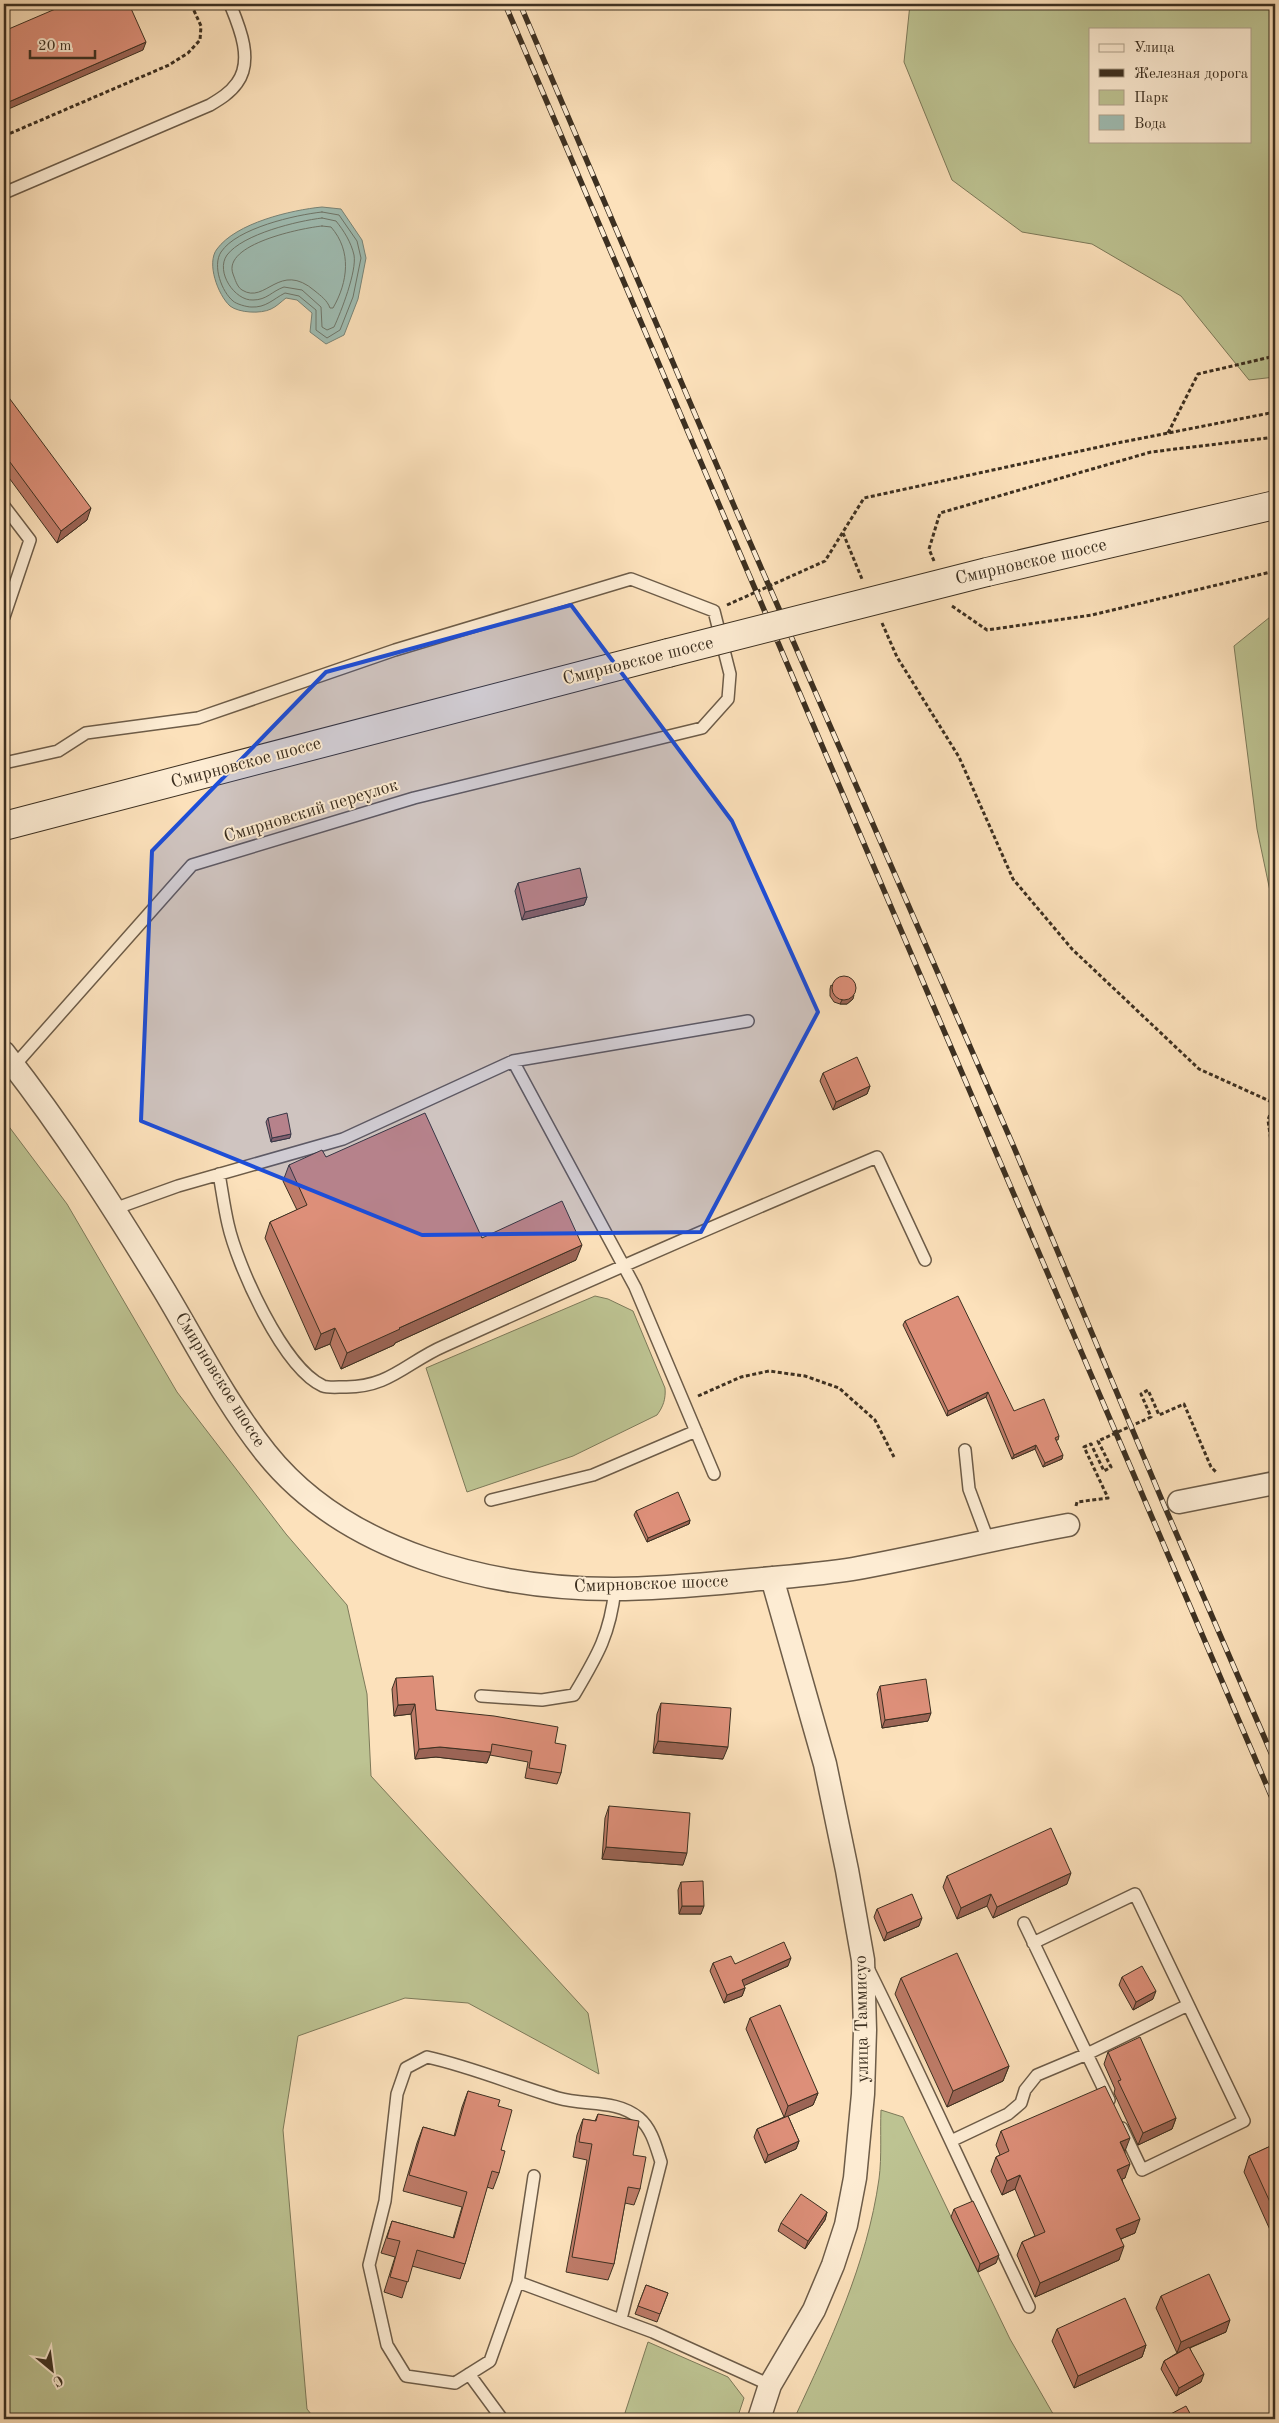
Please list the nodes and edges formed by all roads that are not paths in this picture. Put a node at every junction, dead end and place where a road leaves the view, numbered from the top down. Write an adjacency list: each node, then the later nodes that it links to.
1 (230, 4): 2 (lane)
2 (4, 192)
3 (1275, 505): 7 (main road, Смирновское шоссе, bridge)
4 (4, 506): 5 (lane)
5 (4, 617)
6 (4, 763): 9 (lane, Смирновский переулок)
7 (4, 826)
8 (748, 1021): 10 (lane)
9 (9, 1060): 12 (street, Смирновское шоссе)
10 (513, 1061): 11 (lane); 14 (lane)
11 (219, 1174): 12 (lane); 14 (lane)
12 (114, 1209): 24 (street, Смирновское шоссе)
13 (925, 1260): 14 (lane)
14 (623, 1265): 15 (lane)
15 (696, 1431): 17 (lane); 19 (lane)
16 (966, 1450): 22 (lane)
17 (714, 1474)
18 (1275, 1483): 20 (street)
19 (491, 1500)
20 (1179, 1502)
21 (1068, 1525): 22 (street, Смирновское шоссе)
22 (988, 1540): 23 (street, Смирновское шоссе)
23 (772, 1578): 24 (street, Смирновское шоссе); 28 (street, улица Таммисуо)
24 (615, 1589): 25 (lane)
25 (481, 1696)
26 (1024, 1923): 27 (lane)
27 (1033, 1943): 29 (lane); 30 (lane)
28 (863, 1960): 31 (lane); 37 (street, улица Таммисуо)
29 (1188, 2005): 30 (lane); 30 (lane)
30 (1087, 2054): 31 (lane)
31 (951, 2142): 34 (lane)
32 (534, 2176): 33 (lane)
33 (518, 2282): 35 (lane); 36 (lane)
34 (1029, 2307)
35 (621, 2319): 36 (lane); 37 (lane)
36 (469, 2374): 38 (lane)
37 (770, 2384): 39 (street, улица Таммисуо)
38 (502, 2419)
39 (759, 2419)

